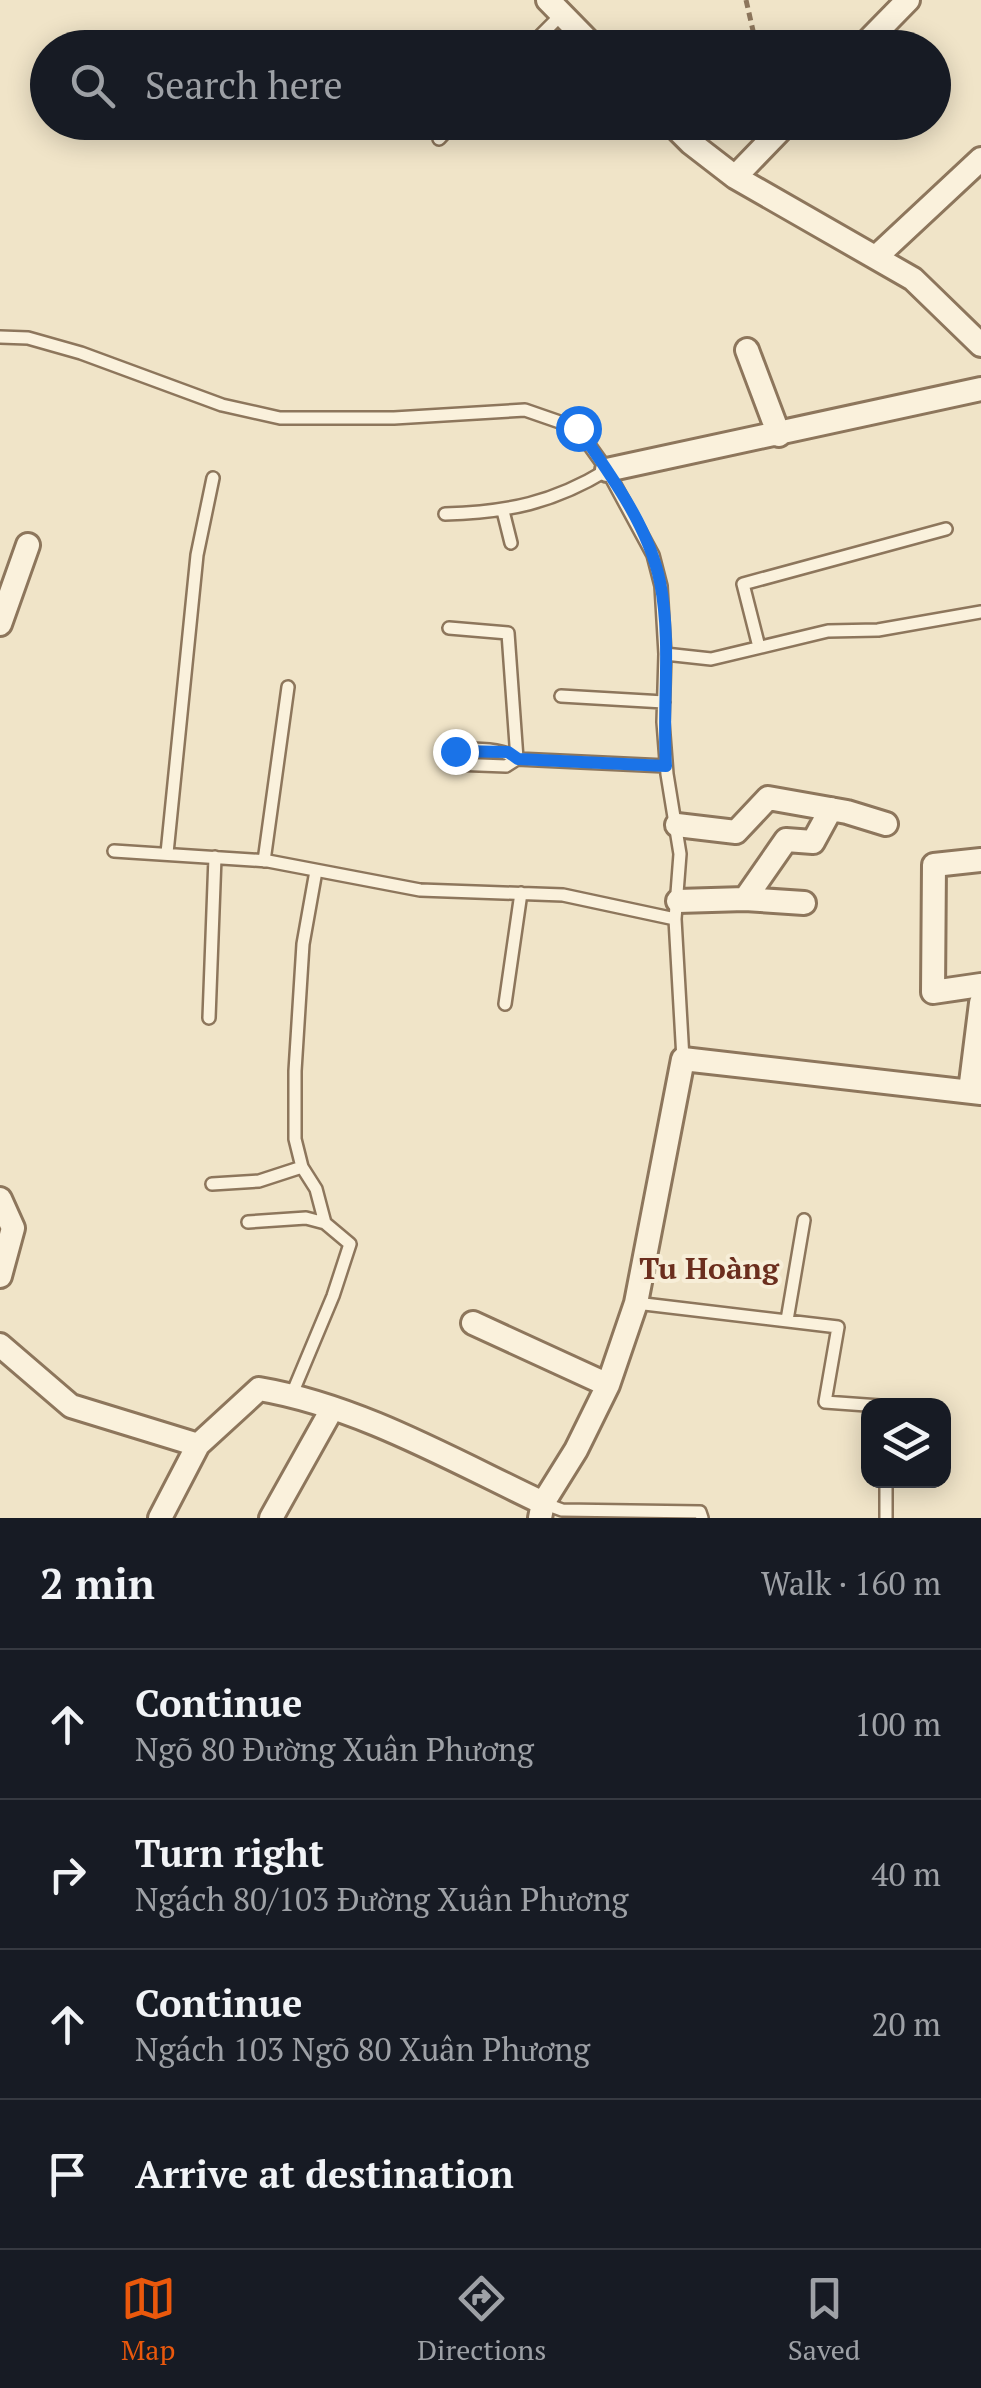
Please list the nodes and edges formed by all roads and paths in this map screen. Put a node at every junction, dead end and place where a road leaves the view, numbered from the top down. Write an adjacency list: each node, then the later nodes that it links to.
1 (746, 0): 6 (path)
2 (908, 0): 7 (street)
3 (555, 7): 4 (lane); 5 (street)
4 (540, 30)
5 (578, 30)
6 (753, 30)
7 (879, 30)
8 (687, 140): 11 (street)
9 (770, 140): 11 (street)
10 (981, 159): 12 (street)
11 (735, 176): 12 (street)
12 (876, 257): 14 (street)
13 (0, 337): 18 (lane)
14 (981, 344)
15 (747, 350): 17 (street)
16 (981, 389): 17 (street)
17 (779, 435): 18 (street)
18 (607, 470): 20 (lane); 29 (lane)
19 (213, 478): 40 (lane)
20 (503, 511): 21 (lane); 23 (lane)
21 (445, 514)
22 (946, 528): 28 (lane)
23 (510, 543)
24 (28, 544): 25 (street)
25 (3, 609)
26 (981, 612): 28 (lane)
27 (449, 628): 34 (lane)
28 (759, 647): 29 (lane)
29 (664, 654): 32 (lane)
30 (288, 687): 42 (lane)
31 (561, 696): 32 (lane)
32 (664, 702): 35 (lane)
33 (455, 751): 34 (lane)
34 (518, 759): 35 (lane)
35 (666, 766): 38 (lane)
36 (831, 809): 37 (street); 38 (street); 46 (street)
37 (886, 824)
38 (678, 825): 48 (lane)
39 (114, 851): 40 (lane)
40 (168, 853): 41 (lane)
41 (215, 857): 42 (lane); 52 (lane)
42 (264, 860): 44 (lane)
43 (981, 860): 49 (street)
44 (316, 871): 45 (lane); 55 (lane)
45 (520, 893): 48 (lane); 51 (lane)
46 (745, 899): 47 (street); 48 (street)
47 (804, 903)
48 (676, 910): 53 (lane)
49 (981, 985)
50 (981, 1003): 54 (street)
51 (505, 1004)
52 (209, 1018)
53 (683, 1060): 54 (street); 62 (street)
54 (976, 1092)
55 (302, 1166): 56 (lane); 60 (lane)
56 (212, 1184)
57 (0, 1199): 61 (street)
58 (804, 1220): 63 (lane)
59 (248, 1222): 60 (lane)
60 (324, 1222): 67 (lane)
61 (0, 1276)
62 (636, 1303): 63 (lane); 66 (street)
63 (787, 1320): 68 (lane)
64 (474, 1323): 66 (street)
65 (0, 1345): 70 (street)
66 (608, 1385): 72 (street)
67 (292, 1394): 69 (street); 70 (street)
68 (861, 1405)
69 (332, 1409): 72 (street); 74 (street)
70 (198, 1445): 73 (street)
71 (886, 1488): 76 (lane)
72 (541, 1510): 75 (lane)
73 (160, 1518)
74 (271, 1518)
75 (702, 1518)
76 (886, 1518)

